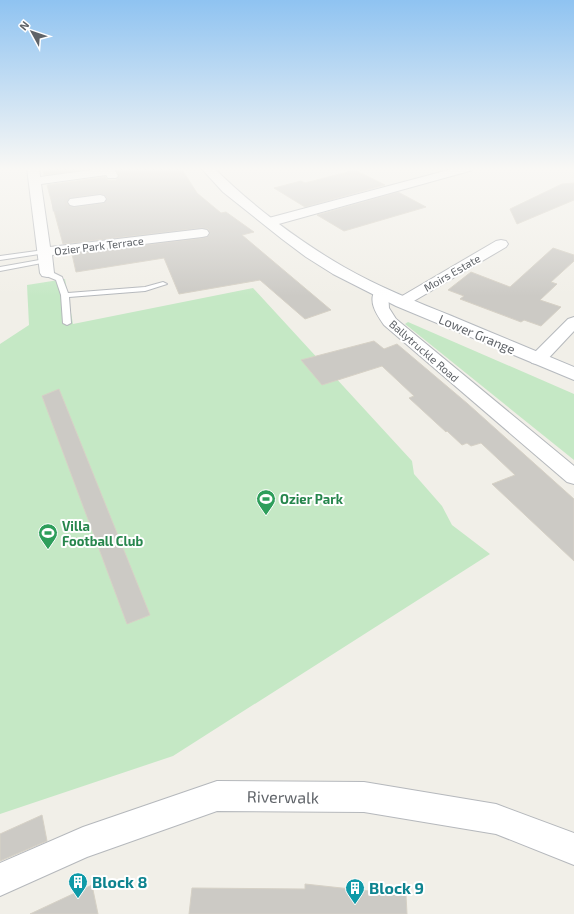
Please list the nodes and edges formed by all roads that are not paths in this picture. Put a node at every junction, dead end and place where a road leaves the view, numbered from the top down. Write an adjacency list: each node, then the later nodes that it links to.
1 (39, 211): 8 (street)
2 (256, 211): 4 (main road)
3 (310, 211): 4 (street)
4 (270, 222): 11 (main road)
5 (202, 233): 8 (street, Ozier Park Terrace)
6 (501, 244): 13 (street, Moirs Estate)
7 (0, 258): 8 (lane)
8 (45, 262): 9 (lane); 12 (lane)
9 (0, 268)
10 (163, 284): 12 (lane)
11 (381, 292): 13 (main road, Lower Grange); 18 (street, Ballytruckle Road)
12 (65, 295): 15 (lane)
13 (402, 302): 16 (main road, Lower Grange)
14 (574, 322): 16 (street)
15 (66, 323)
16 (538, 359): 17 (main road, Lower Grange)
17 (574, 374)
18 (574, 478)
19 (574, 849): 20 (street, Riverwalk)
20 (0, 880)

